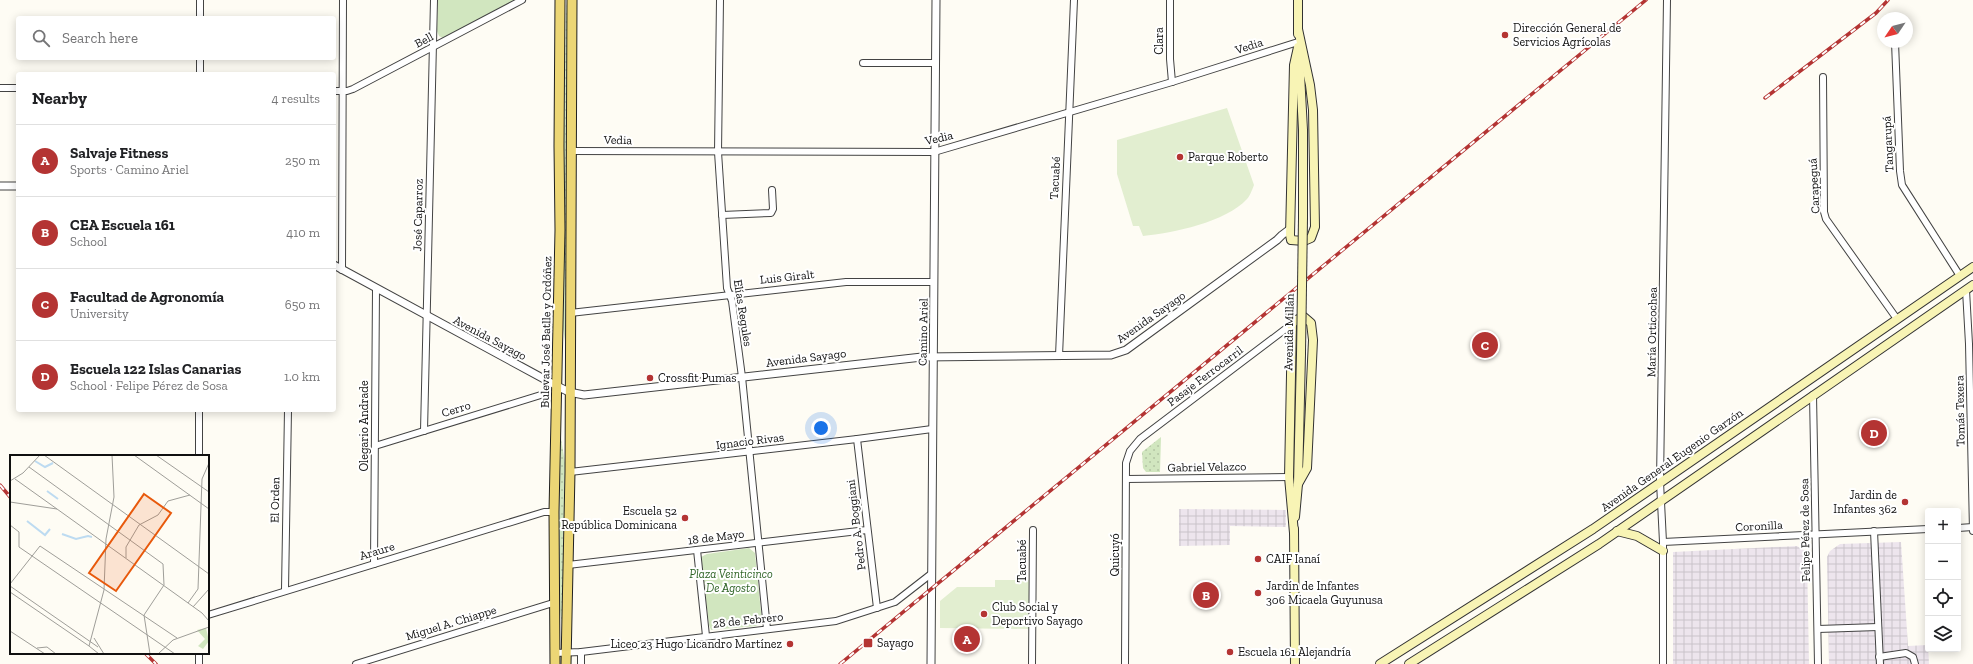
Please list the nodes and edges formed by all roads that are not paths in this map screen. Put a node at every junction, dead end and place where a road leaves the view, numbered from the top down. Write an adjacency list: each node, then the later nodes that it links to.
1 (200, 0): 13 (street)
2 (343, 0): 27 (street)
3 (434, 0): 16 (street, José Caparroz)
4 (522, 0): 16 (street, Bell)
5 (560, 0): 54 (main road, Bulevar José Batlle y Ordóñez)
6 (572, 0): 29 (main road, Bulevar José Batlle y Ordóñez)
7 (720, 0): 30 (street, Elías Regules)
8 (936, 0): 20 (street, Camino Ariel)
9 (1074, 0): 28 (street, Tacuabé)
10 (1170, 0): 23 (street, Clara)
11 (1298, 0): 14 (main road, Avenida Millán)
12 (1667, 0): 70 (street, María Orticochea)
13 (200, 16)
14 (1298, 29): 15 (main road, Avenida Millán); 38 (main road)
15 (1298, 44): 23 (street, Vedia); 36 (main road); 71 (main road, Avenida Millán, bridge)
16 (433, 48): 27 (street, Bell); 48 (street, José Caparroz)
17 (1895, 48): 42 (street, Tangarupá)
18 (200, 60): 21 (street)
19 (862, 63): 20 (street)
20 (936, 63): 31 (street, Camino Ariel)
21 (200, 72)
22 (1822, 77): 49 (street, Carapeguá)
23 (1172, 82): 28 (street, Vedia)
24 (0, 88): 25 (street)
25 (16, 88)
26 (336, 91): 27 (street, Bell)
27 (342, 91): 41 (street)
28 (1069, 113): 31 (street, Vedia); 52 (street, Tacuabé)
29 (570, 151): 30 (street, Vedia); 47 (main road, Bulevar José Batlle y Ordóñez)
30 (718, 152): 31 (street, Vedia); 35 (street, Elías Regules)
31 (934, 152): 43 (street, Camino Ariel)
32 (0, 186): 33 (street)
33 (16, 186)
34 (772, 190): 35 (street)
35 (722, 215): 46 (street, Elías Regules)
36 (1290, 229): 37 (street, Avenida Sayago); 38 (main road)
37 (1277, 240): 38 (street); 52 (street, Avenida Sayago)
38 (1291, 240)
39 (336, 266): 41 (street, Avenida Sayago)
40 (1973, 267): 42 (main road, Avenida General Eugenio Garzón)
41 (342, 270): 45 (street, Avenida Sayago)
42 (1960, 276): 49 (main road, Avenida General Eugenio Garzón)
43 (934, 282): 46 (street, Luis Giralt); 51 (street, Camino Ariel)
44 (1970, 288): 57 (main road); 74 (street, Tomás Texera)
45 (376, 289): 48 (street, Avenida Sayago); 63 (street, Olegario Andrade)
46 (729, 294): 47 (street, Luis Giralt); 53 (street, Elías Regules)
47 (570, 313): 55 (main road, Bulevar José Batlle y Ordóñez)
48 (426, 316): 54 (street, Avenida Sayago); 61 (street, José Caparroz)
49 (1897, 319): 70 (main road, Avenida General Eugenio Garzón)
50 (1292, 324): 64 (street, Pasaje Ferrocarril); 68 (main road); 71 (main road)
51 (934, 356): 52 (street, Avenida Sayago); 53 (street, Avenida Sayago); 60 (street, Camino Ariel)
52 (1059, 356)
53 (742, 377): 55 (street, Avenida Sayago); 65 (street, Elías Regules)
54 (557, 386): 55 (street, Avenida Sayago); 73 (main road, Bulevar José Batlle y Ordóñez)
55 (570, 392): 67 (main road, Bulevar José Batlle y Ordóñez)
56 (544, 394): 61 (street, Cerro)
57 (1812, 395): 72 (main road); 83 (street, Felipe Pérez de Sosa)
58 (199, 412): 66 (street)
59 (288, 412): 91 (street, El Orden)
60 (932, 429): 62 (street, Ignacio Rivas); 90 (street, Camino Ariel)
61 (424, 431): 63 (street, Cerro)
62 (857, 439): 65 (street, Ignacio Rivas); 77 (street, Pedro A. Boggiani)
63 (375, 446): 88 (street, Olegario Andrade)
64 (1132, 447): 69 (street, Quicuyó)
65 (749, 452): 67 (street, Ignacio Rivas); 84 (street, Elías Regules)
66 (199, 455)
67 (570, 472): 89 (main road, Bulevar José Batlle y Ordóñez)
68 (1289, 477): 69 (street, Gabriel Velazco); 82 (main road)
69 (1126, 479): 109 (street, Quicuyó)
70 (1660, 482): 72 (street, María Orticochea); 111 (main road, Avenida General Eugenio Garzón)
71 (1298, 484): 82 (main road, Avenida Millán)
72 (1661, 500): 79 (main road); 85 (street, María Orticochea)
73 (554, 512): 88 (street, Araure); 92 (main road, Bulevar José Batlle y Ordóñez)
74 (1973, 527): 75 (street); 81 (street, Tomás Texera)
75 (1961, 528)
76 (1925, 529): 80 (street, Coronilla)
77 (867, 530): 84 (street, 18 de Mayo); 93 (street, Pedro A. Boggiani)
78 (1033, 530): 108 (street, Tacuabé)
79 (1617, 531): 87 (main road); 112 (main road)
80 (1874, 531): 83 (street, Coronilla); 95 (street)
81 (1973, 531)
82 (1294, 532): 110 (main road, Avenida Millán)
83 (1816, 534): 85 (street, Coronilla); 97 (street, Felipe Pérez de Sosa)
84 (758, 542): 86 (street, 18 de Mayo); 96 (street, Elías Regules)
85 (1663, 542): 87 (street, María Orticochea)
86 (697, 550): 89 (street, 18 de Mayo); 98 (street)
87 (1663, 551): 113 (street, María Orticochea)
88 (374, 564): 91 (street, Araure)
89 (568, 565): 101 (main road, Bulevar José Batlle y Ordóñez)
90 (931, 574): 93 (street, 28 de Febrero); 107 (street, Camino Ariel)
91 (285, 590): 94 (street, Araure)
92 (553, 603): 100 (main road, Bulevar José Batlle y Ordóñez); 103 (street, Miguel A. Chiappe)
93 (877, 608): 96 (street, 28 de Febrero)
94 (209, 615)
95 (1878, 627): 97 (street); 102 (street)
96 (767, 629): 98 (street, 28 de Febrero)
97 (1818, 629): 114 (street, Felipe Pérez de Sosa)
98 (706, 636): 99 (street, 28 de Febrero)
99 (581, 652): 101 (street, 28 de Febrero); 106 (street)
100 (555, 653): 101 (street, 28 de Febrero); 104 (main road, Bulevar José Batlle y Ordóñez)
101 (566, 653): 105 (main road, Bulevar José Batlle y Ordóñez)
102 (1880, 661): 115 (street)
103 (356, 664)
104 (555, 664)
105 (566, 664)
106 (581, 664)
107 (931, 664)
108 (1032, 664)
109 (1125, 664)
110 (1295, 664)
111 (1380, 664)
112 (1409, 664)
113 (1663, 664)
114 (1818, 664)
115 (1915, 664)

